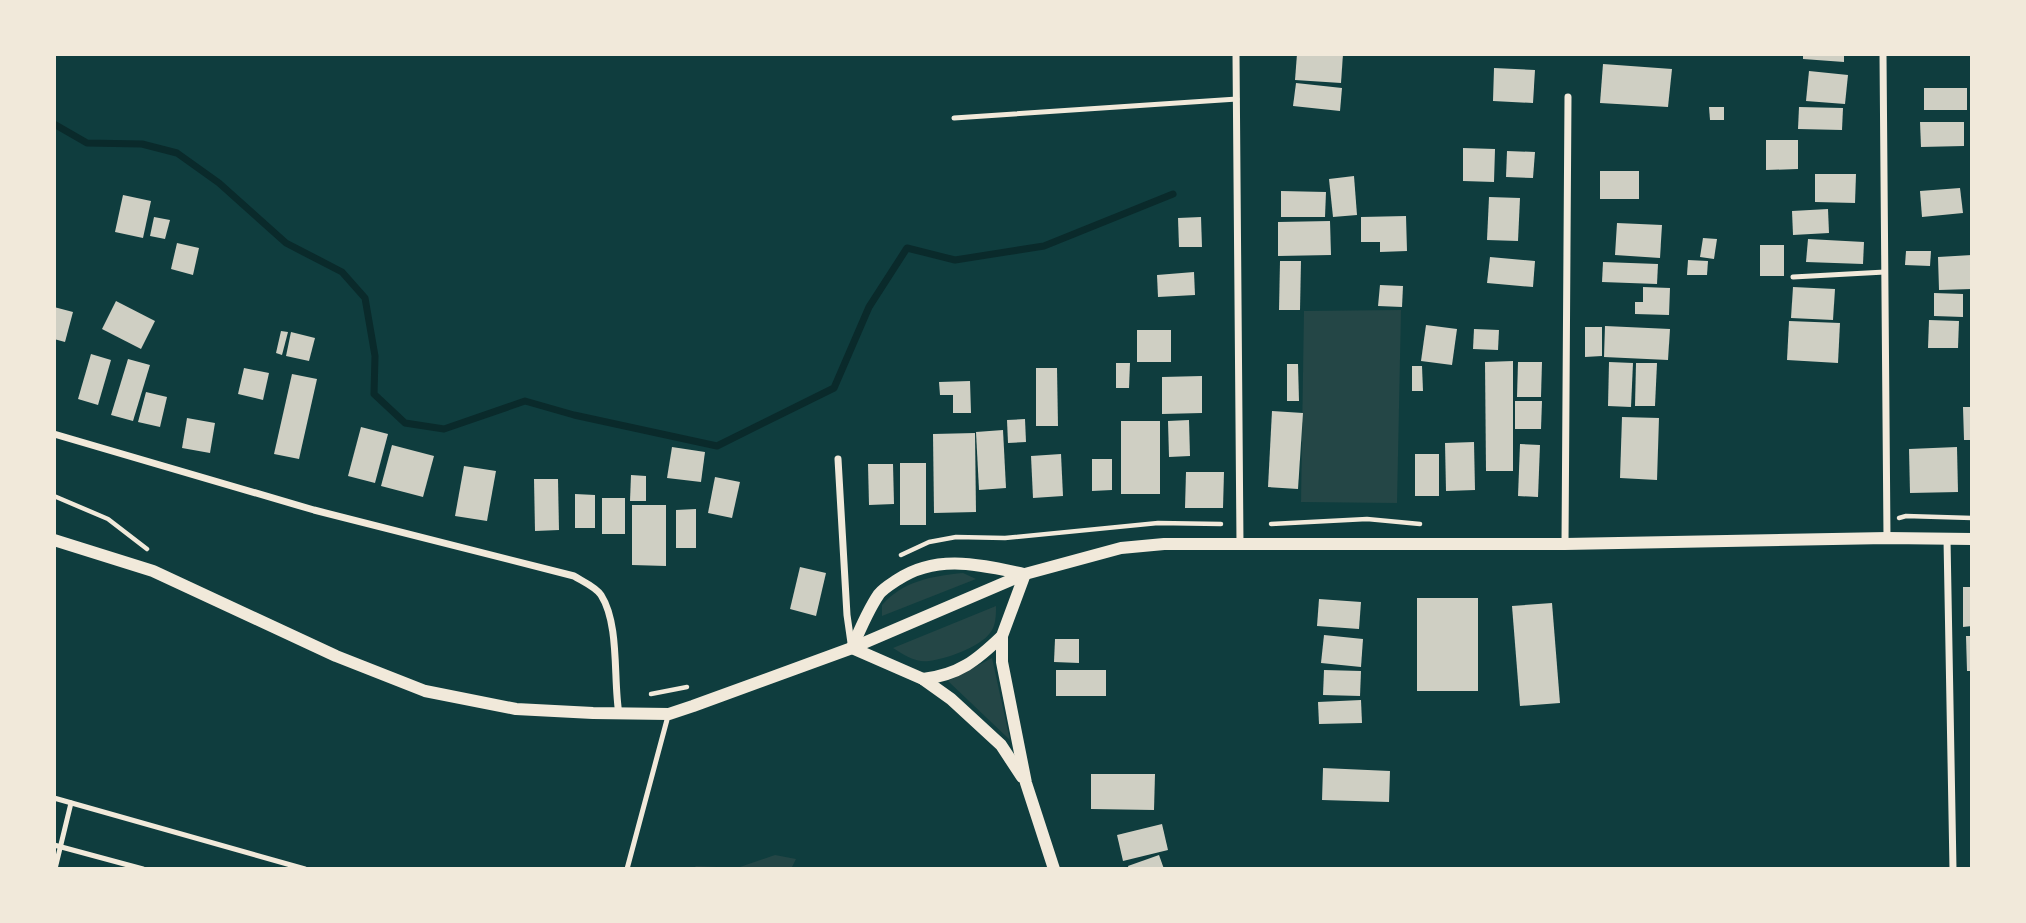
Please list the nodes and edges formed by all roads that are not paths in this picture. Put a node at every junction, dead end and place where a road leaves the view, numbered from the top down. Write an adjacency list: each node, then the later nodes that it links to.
1 (1236, 54): 4 (street)
2 (1883, 54): 6 (street)
3 (1567, 97): 15 (street)
4 (1237, 99): 5 (lane); 14 (street)
5 (954, 118)
6 (1885, 272): 7 (lane); 10 (street)
7 (1793, 277)
8 (54, 434): 21 (street)
9 (838, 459): 18 (street)
10 (1887, 538): 11 (street); 15 (street)
11 (1947, 539): 12 (street); 32 (street)
12 (1972, 539)
13 (54, 540): 21 (street)
14 (1240, 544): 15 (street); 16 (street)
15 (1566, 544)
16 (1025, 574): 17 (street); 18 (street); 18 (street)
17 (1002, 636): 19 (street); 22 (street)
18 (852, 648): 19 (street); 20 (street)
19 (923, 678): 22 (street)
20 (669, 713): 21 (street); 30 (lane)
21 (619, 715)
22 (1026, 783): 31 (street)
23 (54, 798): 24 (lane)
24 (71, 803): 26 (lane); 29 (lane)
25 (54, 845): 26 (lane)
26 (62, 847): 27 (lane); 28 (lane)
27 (55, 869)
28 (143, 869)
29 (305, 869)
30 (627, 869)
31 (1054, 869)
32 (1953, 869)

